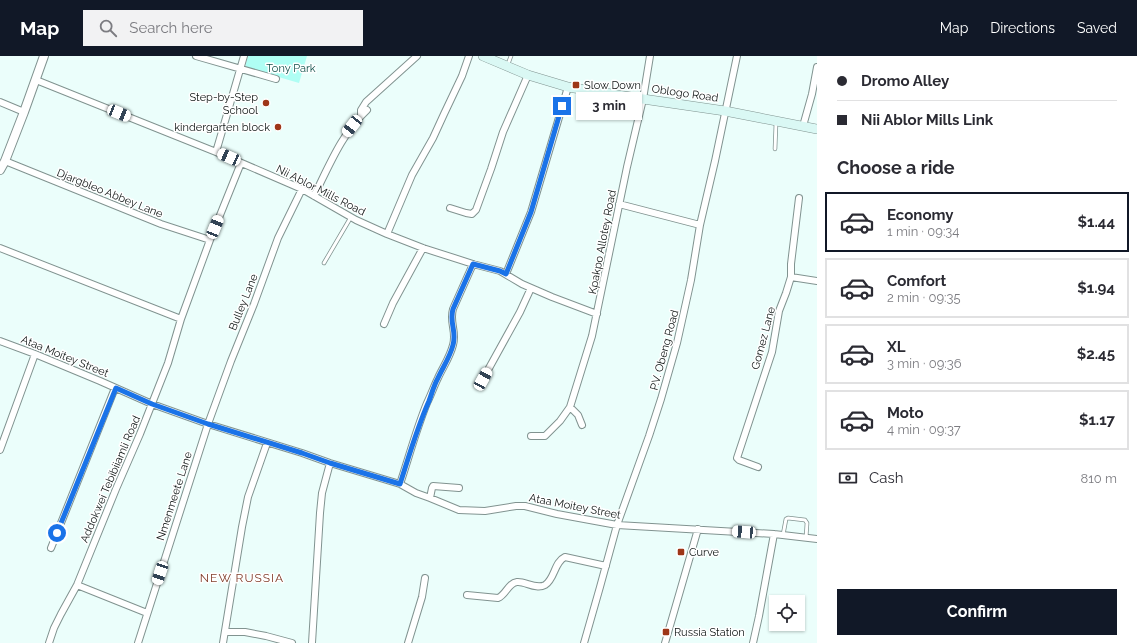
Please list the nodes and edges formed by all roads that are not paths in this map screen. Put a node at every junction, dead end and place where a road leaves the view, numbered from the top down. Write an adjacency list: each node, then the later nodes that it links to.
1 (44, 56): 15 (street)
2 (196, 56): 12 (street)
3 (244, 56): 12 (street)
4 (417, 56): 22 (street)
5 (469, 56): 38 (street)
6 (483, 56): 10 (main road, Oblogo Road)
7 (511, 56): 10 (lane)
8 (650, 56): 17 (street, Kpakpo Allotey Road)
9 (737, 56): 20 (street, P.V. Obeng Road)
10 (507, 66): 13 (main road, Oblogo Road)
11 (817, 67): 24 (street)
12 (240, 69): 14 (street); 27 (street)
13 (528, 75): 16 (main road, Oblogo Road); 35 (street)
14 (276, 79)
15 (36, 80): 21 (street); 27 (street, Nii Ablor Mills Road)
16 (568, 87): 17 (main road, Oblogo Road); 44 (street)
17 (643, 99): 20 (main road, Oblogo Road); 34 (street, Kpakpo Allotey Road)
18 (0, 102): 21 (street)
19 (367, 110): 22 (street)
20 (726, 111): 23 (main road, Oblogo Road); 37 (street, P.V. Obeng Road)
21 (24, 112): 28 (street)
22 (361, 116): 32 (street)
23 (776, 121): 24 (main road, Oblogo Road); 26 (lane)
24 (803, 126): 25 (main road, Oblogo Road)
25 (817, 129)
26 (775, 149)
27 (216, 152): 29 (street, Nii Ablor Mills Road)
28 (5, 161): 30 (street); 39 (street, Djargbleo Abbey Lane)
29 (242, 163): 31 (street, Nii Ablor Mills Road); 39 (street, Addokwei Tebibiiamli Road)
30 (0, 170)
31 (302, 189): 32 (street, Nii Ablor Mills Road); 57 (street, Bulley Lane)
32 (314, 196): 36 (street, Nii Ablor Mills Road)
33 (799, 198): 45 (street, Gomez Lane)
34 (619, 204): 37 (street); 48 (street, Kpakpo Allotey Road)
35 (450, 208)
36 (351, 217): 38 (street, Nii Ablor Mills Road); 42 (lane)
37 (700, 224): 67 (street, P.V. Obeng Road)
38 (387, 234): 41 (street, Nii Ablor Mills Road)
39 (210, 240): 49 (street, Addokwei Tebibiiamli Road)
40 (0, 248): 49 (street)
41 (423, 248): 43 (street, Nii Ablor Mills Road); 50 (street)
42 (324, 264)
43 (473, 264): 44 (street, Nii Ablor Mills Road); 64 (street)
44 (506, 274): 47 (street, Nii Ablor Mills Road)
45 (791, 277): 46 (street); 63 (street, Gomez Lane)
46 (817, 281)
47 (531, 288): 48 (street, Nii Ablor Mills Road); 53 (street)
48 (597, 314): 56 (street, Kpakpo Allotey Road)
49 (181, 319): 55 (street, Addokwei Tebibiiamli Road)
50 (384, 324)
51 (0, 341): 52 (street, Ataa Moitey Street)
52 (35, 354): 54 (street, Ataa Moitey Street); 61 (street)
53 (483, 379)
54 (116, 388): 55 (street, Ataa Moitey Street); 73 (street)
55 (152, 404): 57 (street, Ataa Moitey Street); 76 (street, Addokwei Tebibiiamli Road)
56 (570, 407): 58 (street); 59 (street, Kpakpo Allotey Road)
57 (208, 424): 60 (street, Ataa Moitey Street); 78 (street, Nmenmeete Lane)
58 (582, 425)
59 (531, 436)
60 (267, 443): 62 (street, Ataa Moitey Street); 79 (street)
61 (0, 450)
62 (330, 463): 64 (street, Ataa Moitey Street); 84 (street)
63 (758, 467)
64 (400, 484): 66 (street, Ataa Moitey Street)
65 (459, 488): 66 (street)
66 (430, 498): 67 (street, Ataa Moitey Street)
67 (617, 525): 68 (street, Ataa Moitey Street); 74 (street, P.V. Obeng Road)
68 (698, 529): 69 (street, Ataa Moitey Street); 87 (street)
69 (774, 534): 70 (street, Ataa Moitey Street); 88 (street)
70 (783, 535): 71 (street, Ataa Moitey Street); 71 (lane)
71 (806, 538): 72 (street, Ataa Moitey Street)
72 (817, 539)
73 (51, 548)
74 (606, 566): 77 (street); 86 (street, P.V. Obeng Road)
75 (425, 578): 85 (street)
76 (77, 585): 78 (street); 80 (street, Addokwei Tebibiiamli Road)
77 (467, 595)
78 (147, 613): 81 (street, Nmenmeete Lane)
79 (225, 632): 82 (street); 83 (street)
80 (49, 643)
81 (138, 643)
82 (223, 643)
83 (292, 643)
84 (312, 643)
85 (408, 643)
86 (584, 643)
87 (665, 643)
88 (753, 643)

